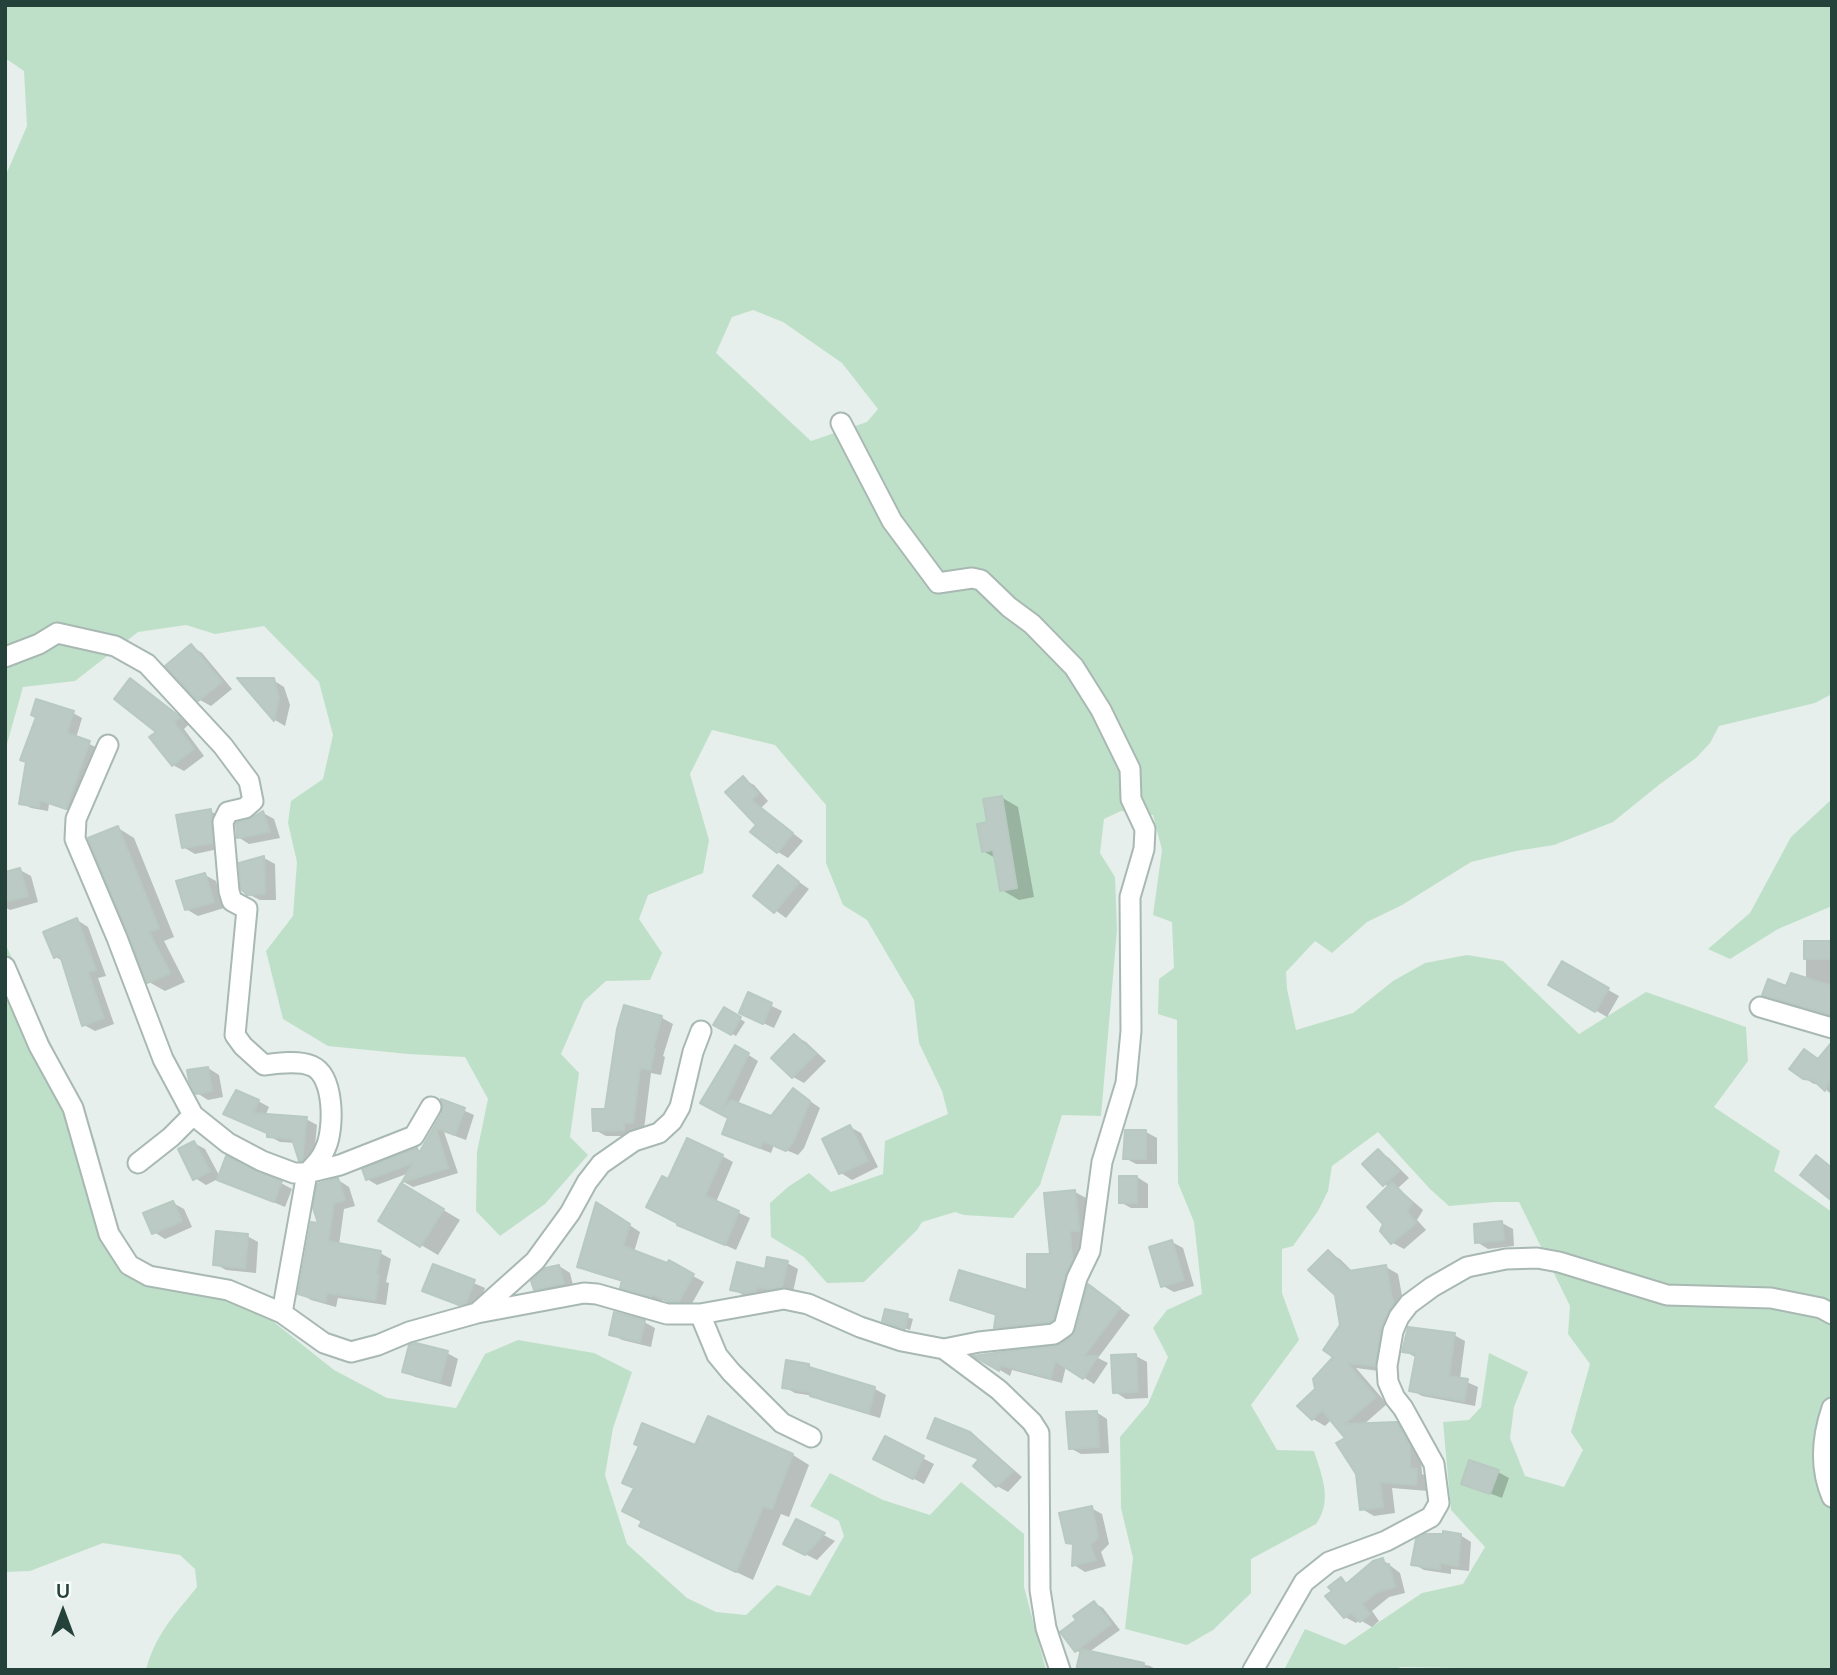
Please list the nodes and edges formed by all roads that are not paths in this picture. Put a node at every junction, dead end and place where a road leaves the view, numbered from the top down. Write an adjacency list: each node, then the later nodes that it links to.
1 (841, 423): 16 (street)
2 (5, 657): 11 (street)
3 (108, 745): 9 (street)
4 (5, 967): 12 (street)
5 (1760, 1007): 6 (street)
6 (1832, 1028)
7 (701, 1031): 13 (street)
8 (431, 1107): 11 (street)
9 (193, 1115): 10 (street); 11 (street)
10 (138, 1163)
11 (307, 1173): 12 (street)
12 (282, 1313): 13 (street)
13 (477, 1313): 14 (street)
14 (700, 1314): 16 (street); 18 (street)
15 (1832, 1314): 21 (street)
16 (944, 1349): 20 (street)
17 (1832, 1408): 19 (street)
18 (811, 1437)
19 (1832, 1497)
20 (1060, 1670)
21 (1253, 1670)

